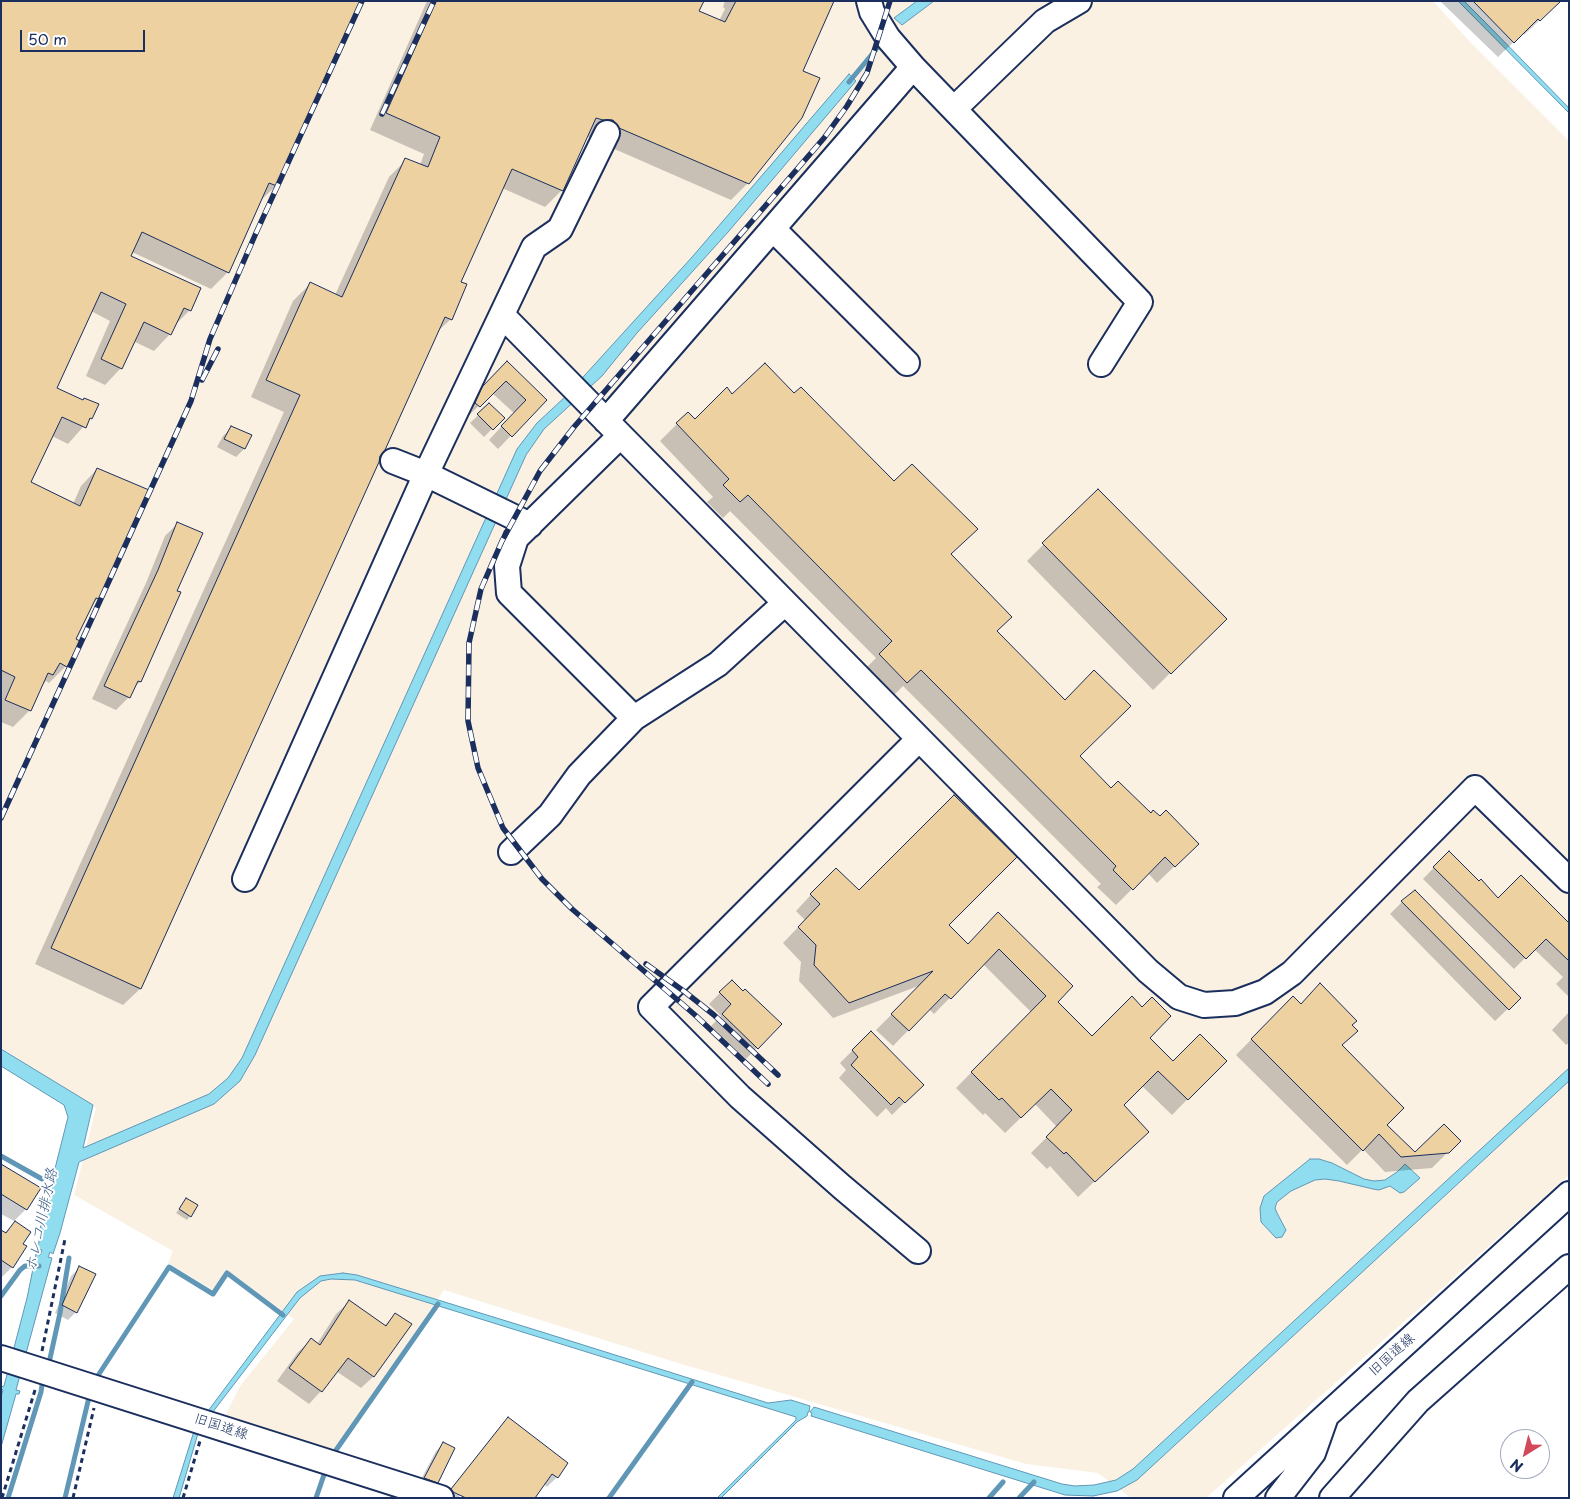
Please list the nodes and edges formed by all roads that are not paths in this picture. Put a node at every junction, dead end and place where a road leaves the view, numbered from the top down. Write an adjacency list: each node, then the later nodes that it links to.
1 (868, 1): 3 (street)
2 (1079, 1): 4 (street)
3 (913, 66): 4 (street); 6 (street)
4 (954, 109): 9 (street)
5 (607, 133): 7 (street)
6 (773, 229): 8 (street); 10 (street)
7 (502, 315): 10 (street); 12 (street)
8 (907, 363)
9 (1101, 364)
10 (613, 429): 13 (street); 14 (street)
11 (393, 461): 12 (street)
12 (426, 474): 13 (street); 18 (street)
13 (530, 525): 15 (street)
14 (785, 603): 15 (street); 16 (street)
15 (634, 718): 17 (street)
16 (919, 739): 19 (street); 21 (street)
17 (511, 852)
18 (245, 879)
19 (1569, 880)
20 (1569, 1194): 24 (street, 旧国道線)
21 (918, 1251)
22 (1569, 1267): 29 (street)
23 (3, 1358): 26 (street, 旧国道線)
24 (1327, 1415): 25 (street, 旧国道線); 28 (street)
25 (1251, 1488): 27 (street, 旧国道線)
26 (441, 1498)
27 (1236, 1498)
28 (1278, 1498)
29 (1332, 1498)

